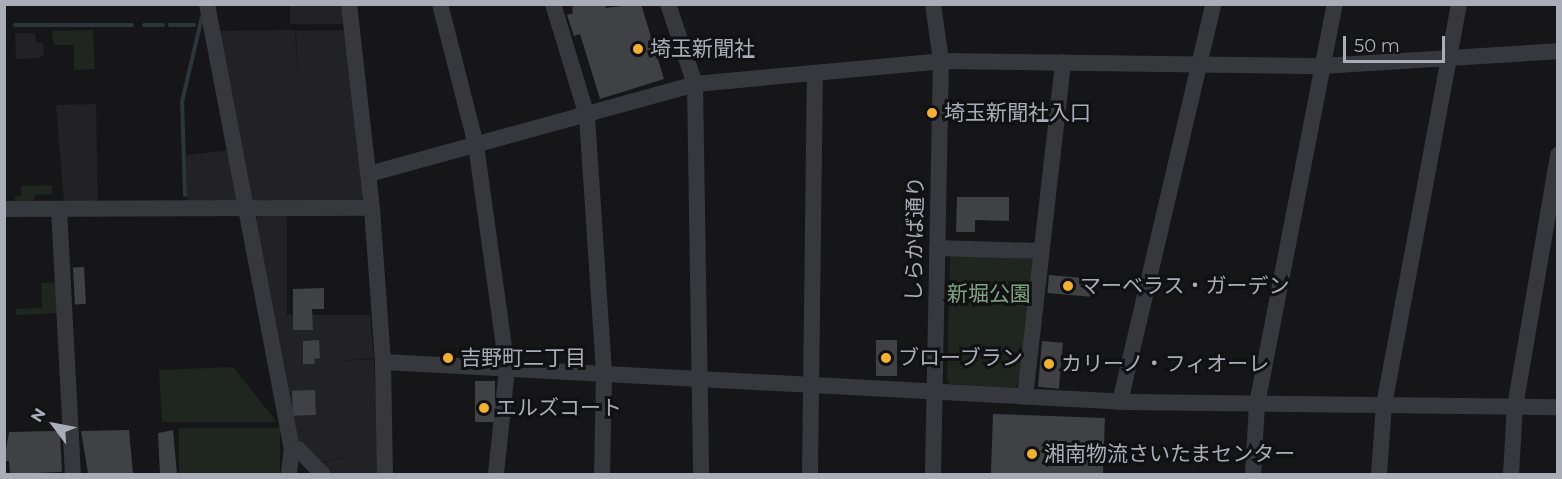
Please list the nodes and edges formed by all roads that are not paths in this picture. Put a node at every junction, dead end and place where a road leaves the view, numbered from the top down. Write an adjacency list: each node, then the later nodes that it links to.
1 (207, 4): 22 (street)
2 (350, 4): 21 (street)
3 (440, 4): 19 (street)
4 (553, 4): 18 (street)
5 (668, 4): 17 (street)
6 (933, 4): 12 (street, しらかば通り)
7 (1213, 4): 14 (street)
8 (1335, 4): 15 (street)
9 (1459, 4): 11 (street)
10 (1557, 51): 11 (street)
11 (1449, 59): 15 (street); 37 (street)
12 (941, 61): 13 (street); 16 (street); 26 (street, しらかば通り)
13 (1063, 62): 14 (street); 27 (street)
14 (1199, 65): 15 (street); 35 (street)
15 (1322, 66): 36 (street)
16 (815, 74): 17 (street); 32 (street)
17 (695, 84): 18 (street); 31 (street)
18 (587, 116): 19 (street); 30 (street)
19 (476, 145): 21 (street); 29 (street)
20 (1557, 155): 38 (street)
21 (369, 174): 23 (street)
22 (245, 208): 23 (street); 25 (street); 40 (street)
23 (372, 208): 28 (street)
24 (4, 209): 25 (street)
25 (59, 209): 41 (street)
26 (937, 248): 27 (street); 33 (street, しらかば通り)
27 (1041, 251): 34 (street)
28 (383, 362): 29 (street); 44 (street)
29 (507, 369): 30 (street); 45 (street)
30 (604, 374): 31 (street); 46 (street)
31 (699, 379): 32 (street); 47 (street)
32 (811, 385): 33 (street); 48 (street)
33 (935, 394): 34 (street); 49 (street, しらかば通り)
34 (1025, 398): 35 (street)
35 (1120, 402): 36 (street)
36 (1257, 404): 37 (street); 50 (street)
37 (1384, 405): 38 (street); 51 (street)
38 (1515, 406): 39 (street); 52 (street)
39 (1557, 407)
40 (292, 447): 42 (street); 43 (street)
41 (73, 474)
42 (289, 474)
43 (322, 474)
44 (385, 474)
45 (496, 474)
46 (602, 474)
47 (701, 474)
48 (810, 474)
49 (933, 474)
50 (1253, 474)
51 (1379, 474)
52 (1511, 474)

